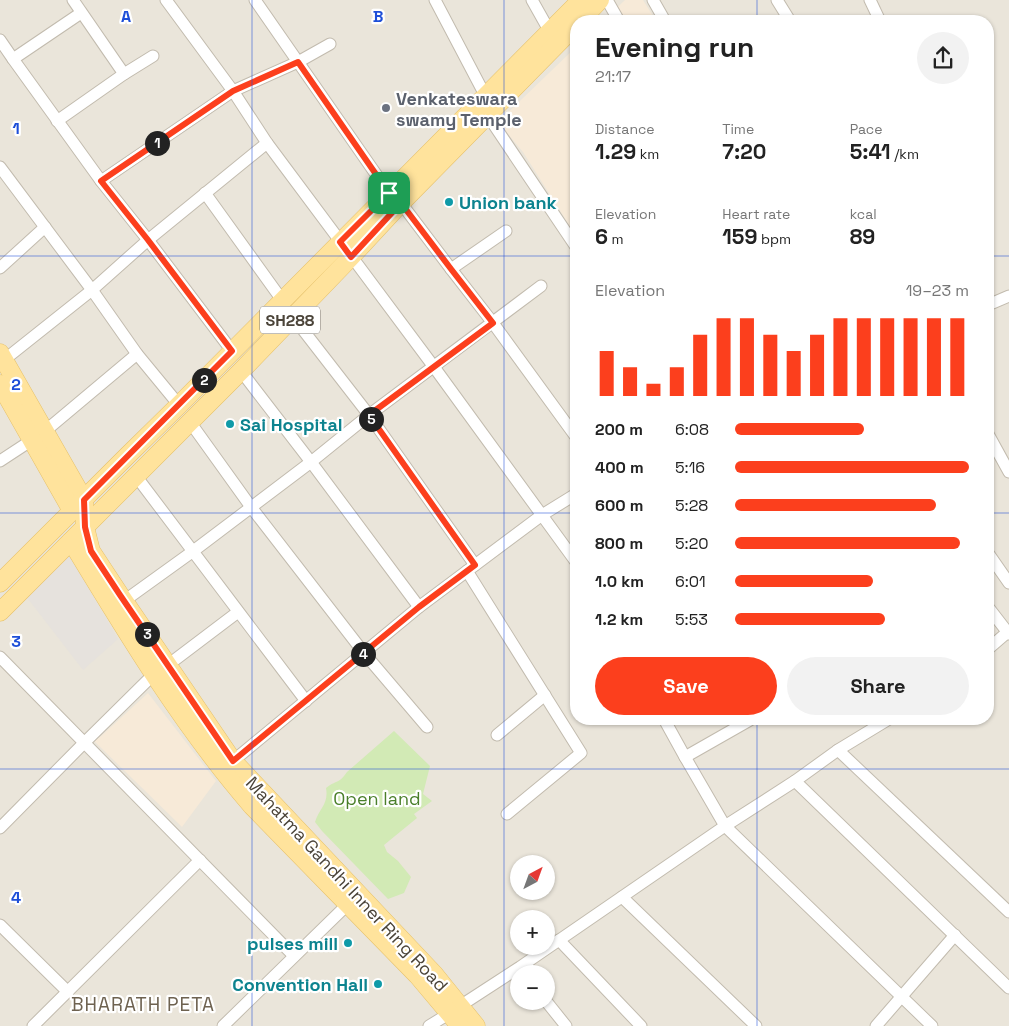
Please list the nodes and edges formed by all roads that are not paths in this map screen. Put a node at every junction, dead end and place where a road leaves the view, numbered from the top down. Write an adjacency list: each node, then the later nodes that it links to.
1 (73, 0): 12 (street)
2 (166, 0): 26 (street)
3 (255, 0): 24 (street)
4 (435, 0): 27 (street)
5 (532, 0): 19 (street)
6 (580, 0): 19 (main road, SH288)
7 (600, 0): 13 (main road)
8 (607, 0): 14 (street)
9 (653, 0): 15 (street)
10 (777, 0): 16 (street)
11 (870, 0): 17 (street)
12 (81, 13): 23 (street); 25 (street)
13 (586, 15)
14 (616, 15)
15 (662, 15)
16 (786, 15)
17 (877, 15)
18 (570, 31): 28 (main road, SH288)
19 (550, 32): 27 (main road, SH288)
20 (0, 40): 23 (street)
21 (330, 44): 24 (street)
22 (153, 56): 25 (street)
23 (12, 59): 29 (street)
24 (298, 62): 26 (street); 34 (street)
25 (124, 74): 29 (street)
26 (233, 91): 30 (street); 32 (street)
27 (486, 97): 34 (main road, SH288)
28 (488, 116): 34 (main road, SH288); 37 (street)
29 (57, 121): 32 (street)
30 (267, 143): 33 (street); 39 (street)
31 (1, 171): 35 (street)
32 (101, 181): 38 (street)
33 (205, 193): 38 (street); 46 (street)
34 (395, 198): 39 (main road, SH288); 40 (main road, SH288); 42 (street)
35 (45, 227): 41 (street); 44 (street)
36 (506, 231): 42 (street)
37 (570, 237)
38 (148, 240): 44 (street); 50 (street)
39 (340, 242): 40 (street); 46 (main road, SH288)
40 (351, 257): 48 (main road, SH288); 53 (street)
41 (0, 268)
42 (451, 269): 49 (street)
43 (541, 286): 49 (street)
44 (92, 290): 51 (street); 52 (street)
45 (1009, 296): 47 (street)
46 (282, 300): 50 (main road, SH288)
47 (994, 300)
48 (293, 317): 54 (main road, SH288); 59 (street)
49 (493, 323): 53 (street); 61 (street)
50 (232, 351): 56 (main road, SH288)
51 (137, 354): 58 (street); 62 (street)
52 (2, 356): 62 (main road, Mahatma Gandhi Inner Ring Road)
53 (434, 367): 59 (street); 71 (street)
54 (241, 371): 57 (main road, SH288); 65 (street)
55 (0, 384): 62 (main road, Mahatma Gandhi Inner Ring Road)
56 (199, 385): 57 (main road); 58 (main road, SH288)
57 (212, 400): 60 (main road, SH288)
58 (179, 405): 69 (main road, SH288)
59 (369, 415): 65 (street); 77 (street)
60 (190, 422): 67 (main road, SH288); 70 (street)
61 (570, 429)
62 (38, 436): 64 (street); 69 (main road, Mahatma Gandhi Inner Ring Road)
63 (994, 445): 66 (street)
64 (0, 460)
65 (311, 462): 70 (street); 81 (street)
66 (1009, 472)
67 (136, 476): 72 (main road, SH288); 74 (street)
68 (570, 498): 71 (street)
69 (78, 505): 72 (main road, Mahatma Gandhi Inner Ring Road); 78 (main road, SH288)
70 (251, 507): 74 (street); 87 (street)
71 (542, 515): 75 (street); 77 (street)
72 (85, 527): 73 (main road, SH288); 80 (main road, Mahatma Gandhi Inner Ring Road)
73 (71, 541): 82 (main road, SH288); 89 (main road, Mahatma Gandhi Inner Ring Road)
74 (192, 552): 80 (street); 83 (street)
75 (570, 554)
76 (994, 562): 79 (street)
77 (471, 568): 81 (street); 90 (street)
78 (0, 583)
79 (1009, 583)
80 (124, 601): 89 (main road, Mahatma Gandhi Inner Ring Road)
81 (419, 607): 87 (street)
82 (0, 612)
83 (238, 612): 89 (street); 91 (street)
84 (994, 615): 85 (street)
85 (1008, 633): 86 (street)
86 (994, 644)
87 (364, 653): 91 (street); 95 (street)
88 (0, 657): 97 (street)
89 (161, 670): 97 (street); 100 (main road, Mahatma Gandhi Inner Ring Road); 107 (main road, Mahatma Gandhi Inner Ring Road)
90 (545, 695): 96 (street); 102 (street)
91 (306, 701): 100 (street)
92 (667, 725): 99 (street)
93 (741, 725): 99 (street)
94 (879, 725): 98 (street)
95 (427, 727)
96 (497, 735)
97 (84, 743): 104 (street); 105 (street)
98 (838, 750): 101 (street); 108 (street)
99 (685, 757): 103 (street)
100 (233, 761): 119 (main road, Mahatma Gandhi Inner Ring Road)
101 (795, 781): 103 (street); 110 (street)
102 (507, 814)
103 (725, 826): 106 (street); 117 (street)
104 (0, 828)
105 (200, 860): 112 (street); 116 (street)
106 (622, 897): 111 (street); 126 (street)
107 (348, 904): 112 (street); 119 (main road, Mahatma Gandhi Inner Ring Road)
108 (1009, 912)
109 (0, 924): 116 (street)
110 (955, 935): 115 (street); 117 (street)
111 (559, 940): 113 (street); 125 (street)
112 (294, 956): 121 (street)
113 (528, 965)
114 (510, 978): 119 (street)
115 (1009, 988)
116 (68, 992): 120 (street)
117 (902, 997): 127 (street); 128 (street)
118 (553, 1010): 124 (street)
119 (457, 1015): 122 (street); 123 (main road, Mahatma Gandhi Inner Ring Road)
120 (33, 1026)
121 (223, 1026)
122 (429, 1026)
123 (476, 1026)
124 (566, 1026)
125 (641, 1026)
126 (756, 1026)
127 (876, 1026)
128 (932, 1026)

